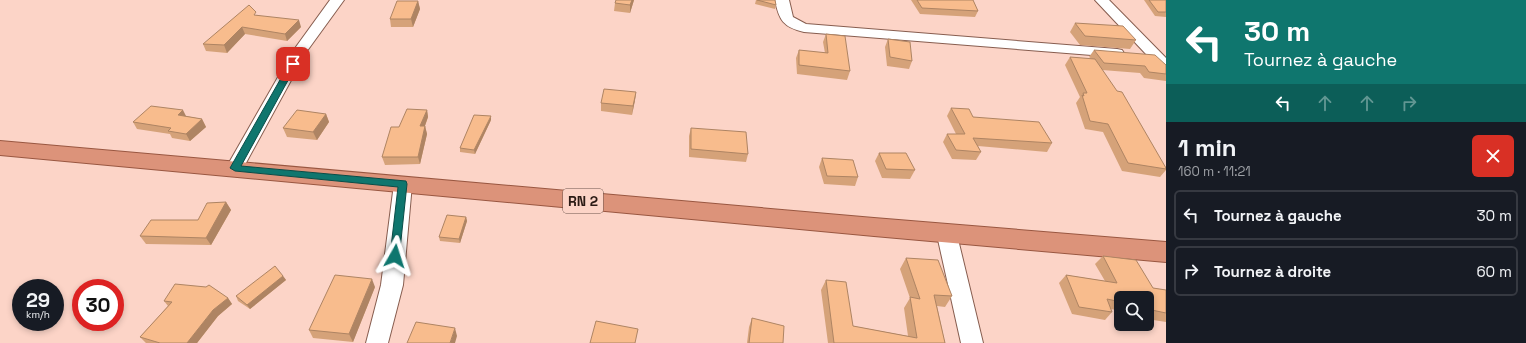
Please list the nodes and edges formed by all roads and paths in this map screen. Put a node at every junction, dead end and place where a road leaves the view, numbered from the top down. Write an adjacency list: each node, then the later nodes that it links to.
1 (337, 0): 7 (street)
2 (782, 0): 4 (street)
3 (1102, 0): 4 (street)
4 (1156, 56): 5 (street)
5 (1166, 67)
6 (0, 148): 7 (highway, RN 2)
7 (235, 168): 8 (highway, RN 2)
8 (402, 184): 9 (highway, RN 2); 11 (street)
9 (947, 235): 10 (highway, RN 2); 12 (street)
10 (1166, 252)
11 (377, 343)
12 (972, 343)

